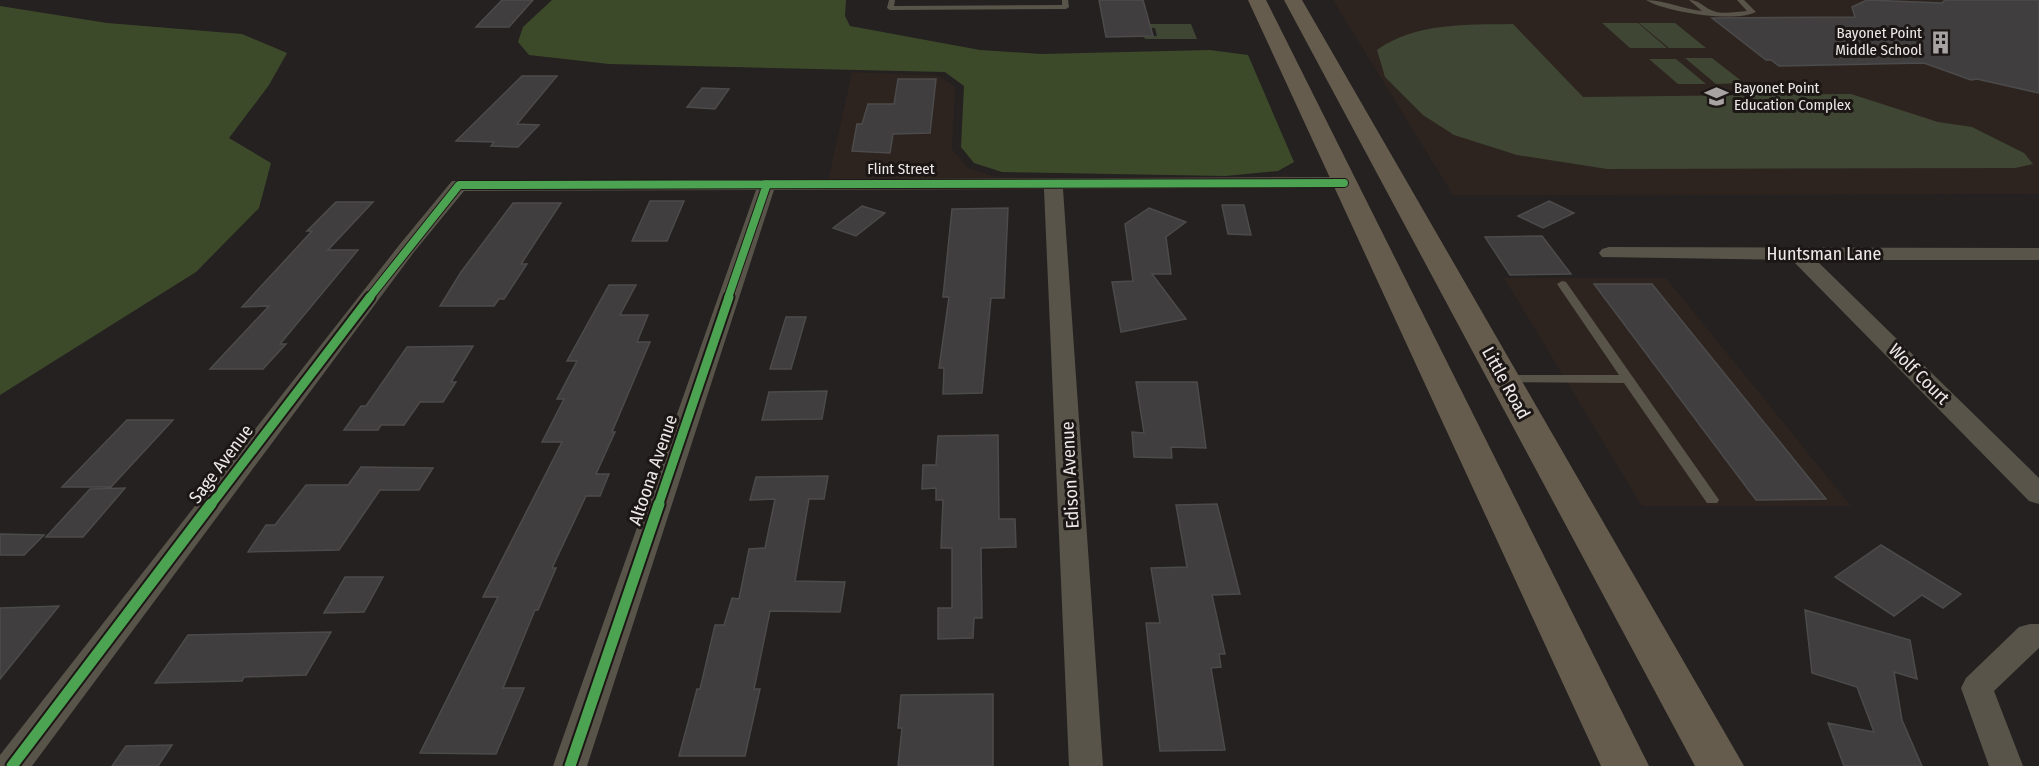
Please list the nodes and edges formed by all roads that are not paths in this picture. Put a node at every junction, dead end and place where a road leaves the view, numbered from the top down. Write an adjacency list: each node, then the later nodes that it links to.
1 (892, 0): 2 (lane)
2 (1065, 0)
3 (1257, 0): 9 (main road)
4 (1293, 0): 17 (main road, Little Road)
5 (1649, 0): 8 (lane)
6 (1692, 0): 8 (lane)
7 (1740, 0): 8 (lane)
8 (1710, 13)
9 (1344, 183): 11 (street, Flint Street); 25 (main road)
10 (766, 184): 11 (street, Flint Street); 12 (street, Flint Street); 23 (street, Altoona Avenue)
11 (1053, 184): 24 (street, Edison Avenue)
12 (459, 185): 22 (street, Sage Avenue)
13 (1609, 253): 14 (street, Huntsman Lane)
14 (1798, 254): 15 (street, Huntsman Lane); 19 (street, Wolf Court)
15 (2039, 254)
16 (1562, 284): 18 (lane)
17 (1503, 379): 18 (lane); 26 (main road, Little Road)
18 (1628, 380): 20 (lane)
19 (2039, 494)
20 (1712, 500)
21 (2039, 636): 27 (street)
22 (12, 766)
23 (570, 766)
24 (1086, 766)
25 (1625, 766)
26 (1720, 766)
27 (2006, 766)

